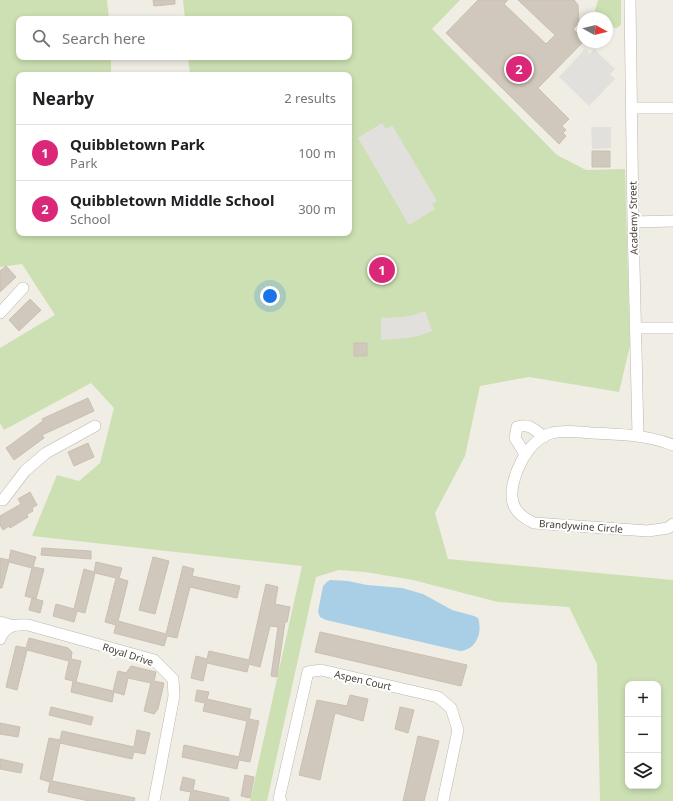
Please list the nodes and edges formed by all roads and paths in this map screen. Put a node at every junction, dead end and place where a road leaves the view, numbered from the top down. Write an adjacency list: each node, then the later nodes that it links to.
1 (630, 0): 2 (street, Academy Street)
2 (631, 108): 3 (street); 5 (street, Academy Street)
3 (673, 108)
4 (673, 221): 5 (street)
5 (633, 222): 8 (street, Academy Street)
6 (23, 288): 7 (street)
7 (0, 313)
8 (635, 328): 9 (street); 11 (street, Academy Street)
9 (673, 328)
10 (95, 426): 15 (street)
11 (638, 435): 12 (street, Brandywine Circle); 13 (street, Brandywine Circle)
12 (544, 437): 14 (street, Brandywine Circle); 14 (street)
13 (673, 444)
14 (526, 454): 16 (street, Brandywine Circle)
15 (0, 500)
16 (673, 524)
17 (0, 622): 18 (street, Royal Drive)
18 (14, 626): 19 (street); 20 (street, Royal Drive)
19 (0, 639)
20 (154, 801)
21 (281, 801): 22 (street, Aspen Court)
22 (443, 801)

